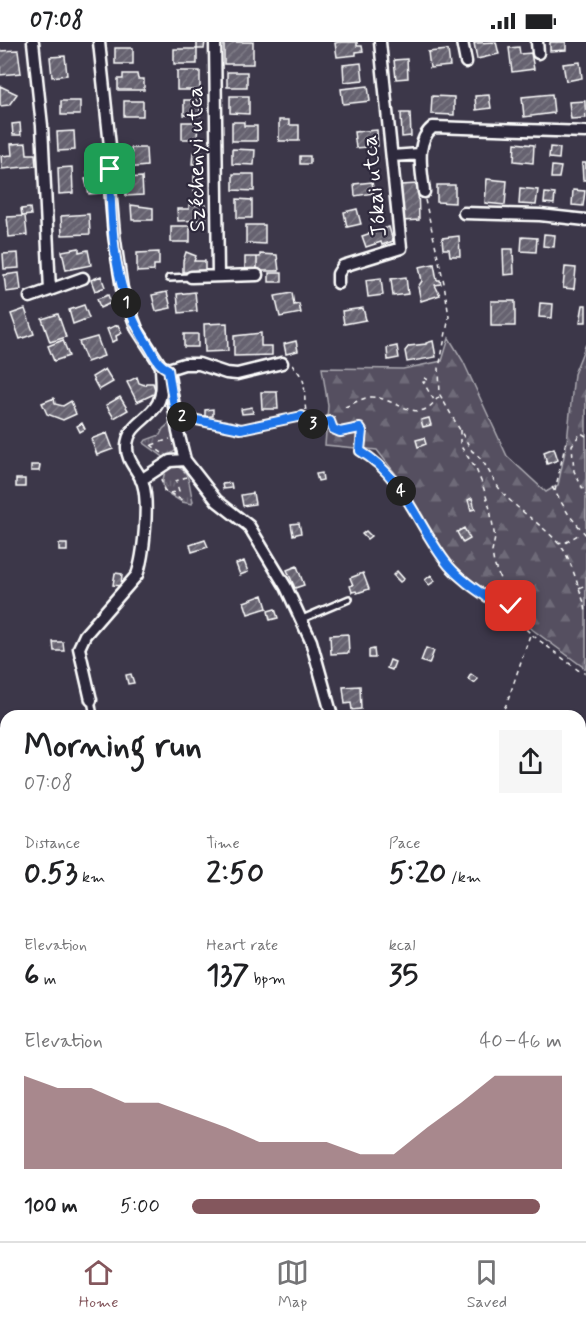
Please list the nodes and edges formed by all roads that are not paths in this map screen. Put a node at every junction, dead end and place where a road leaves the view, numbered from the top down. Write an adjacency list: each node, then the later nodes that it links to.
1 (33, 42): 19 (street)
2 (99, 42): 22 (street)
3 (215, 42): 14 (street, Széchenyi utca)
4 (380, 42): 9 (street, Jókai utca)
5 (462, 42): 6 (street)
6 (466, 62)
7 (586, 132): 8 (street)
8 (420, 154): 9 (street); 10 (street)
9 (392, 156): 18 (street, Jókai utca)
10 (424, 192)
11 (464, 213): 12 (street)
12 (586, 220)
13 (257, 275): 14 (street)
14 (218, 276): 15 (street)
15 (191, 277): 17 (lane)
16 (83, 278): 19 (street)
17 (169, 278)
18 (338, 283)
19 (50, 290): 20 (street)
20 (30, 297)
21 (282, 363): 22 (street)
22 (165, 368): 23 (street); 24 (street)
23 (185, 460): 24 (street); 26 (street)
24 (141, 480): 27 (street)
25 (349, 599): 26 (lane)
26 (302, 619): 29 (street)
27 (91, 700): 28 (lane)
28 (93, 710)
29 (330, 710)

